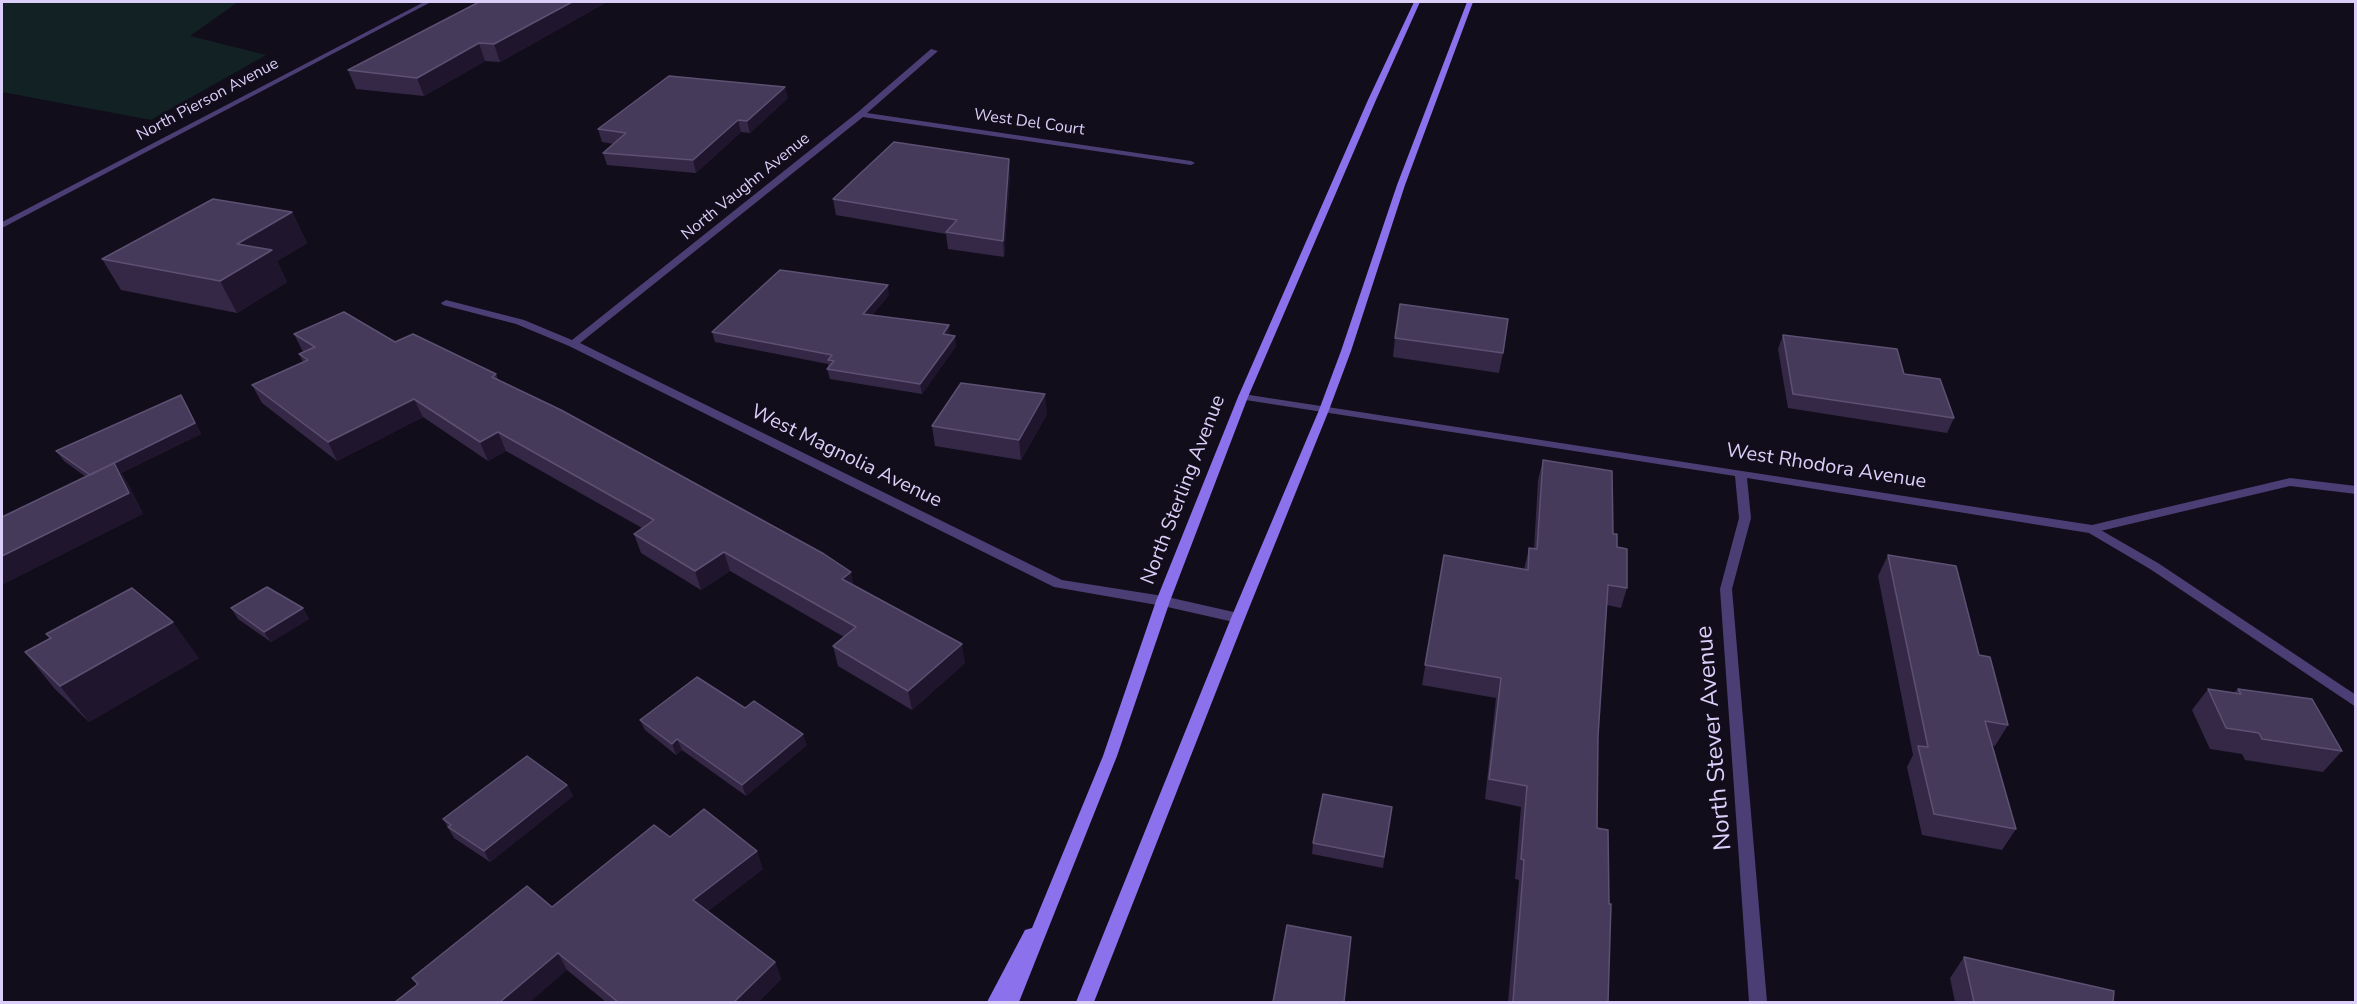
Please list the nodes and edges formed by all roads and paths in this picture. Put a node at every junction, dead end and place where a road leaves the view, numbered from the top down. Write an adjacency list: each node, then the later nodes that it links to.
1 (428, 2): 7 (street, North Pierson Avenue)
2 (1417, 2): 10 (main road, North Sterling Avenue)
3 (1470, 2): 11 (main road)
4 (934, 51): 5 (street, North Vaughn Avenue)
5 (861, 114): 6 (street, West Del Court); 9 (street, North Vaughn Avenue)
6 (1191, 163)
7 (2, 225)
8 (446, 303): 9 (street, West Magnolia Avenue)
9 (573, 344): 15 (street, West Magnolia Avenue)
10 (1243, 397): 11 (street, West Rhodora Avenue); 15 (main road, North Sterling Avenue)
11 (1324, 410): 12 (street, West Rhodora Avenue); 16 (main road)
12 (1741, 473): 14 (street, West Rhodora Avenue); 22 (street, North Stever Avenue)
13 (2355, 490): 14 (street)
14 (2091, 530): 17 (street, West Rhodora Avenue)
15 (1163, 601): 16 (street, West Magnolia Avenue); 18 (main road, North Sterling Avenue)
16 (1238, 618): 21 (main road)
17 (2355, 702)
18 (1070, 859): 19 (main road); 20 (main road, North Sterling Avenue)
19 (996, 1002)
20 (1010, 1002)
21 (1085, 1002)
22 (1758, 1002)

